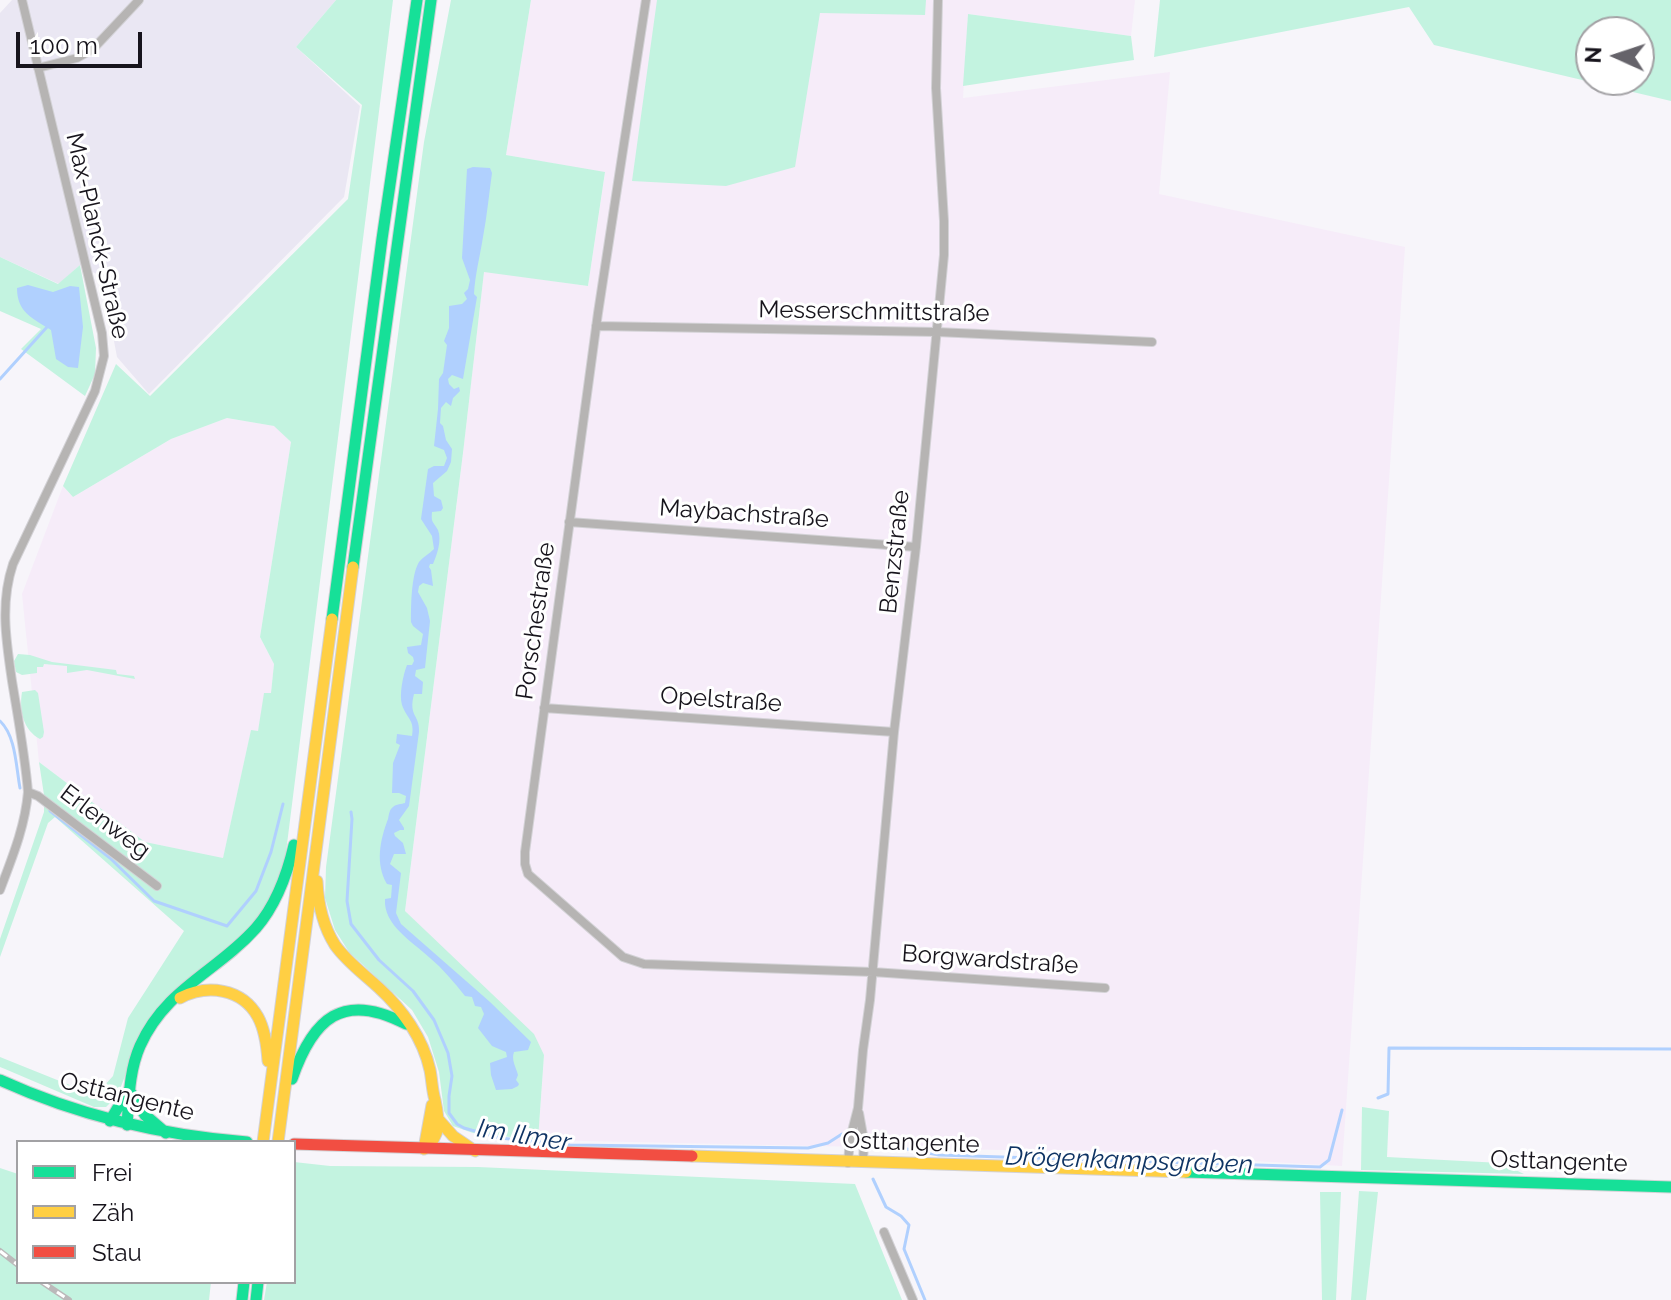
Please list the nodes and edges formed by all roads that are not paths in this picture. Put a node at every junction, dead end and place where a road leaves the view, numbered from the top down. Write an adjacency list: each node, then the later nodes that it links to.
1 (22, 0): 7 (street, Max-Planck-Straße)
2 (139, 0): 7 (street)
3 (417, 0): 16 (main road)
4 (431, 0): 18 (main road)
5 (646, 0): 8 (street, Porschestraße)
6 (938, 0): 9 (street, Benzstraße)
7 (38, 68): 13 (street, Max-Planck-Straße)
8 (596, 326): 9 (street, Messerschmittstraße); 11 (street, Porschestraße)
9 (937, 332): 10 (street, Messerschmittstraße); 12 (street, Benzstraße)
10 (1152, 342)
11 (569, 522): 12 (street, Maybachstraße); 14 (street, Porschestraße)
12 (916, 547): 15 (street, Benzstraße)
13 (2, 604): 17 (street, Max-Planck-Straße)
14 (544, 708): 15 (street, Opelstraße); 21 (street, Porschestraße)
15 (894, 732): 21 (street, Benzstraße)
16 (313, 763): 23 (main road); 27 (main road)
17 (28, 792): 19 (street, Erlenweg); 20 (street, Max-Planck-Straße)
18 (315, 853): 24 (main road); 28 (main road)
19 (157, 886)
20 (0, 890)
21 (873, 972): 22 (street, Borgwardstraße); 30 (street, Benzstraße)
22 (1105, 988)
23 (160, 1014): 26 (main road); 27 (main road)
24 (412, 1030): 28 (main road); 29 (main road)
25 (0, 1080): 32 (main road, Osttangente)
26 (129, 1089): 32 (main road); 33 (main road); 34 (main road)
27 (270, 1093): 36 (main road)
28 (286, 1095): 37 (main road)
29 (433, 1097): 31 (main road); 39 (main road)
30 (858, 1108): 41 (street, Benzstraße); 42 (street, Benzstraße)
31 (438, 1119): 39 (main road); 40 (main road)
32 (110, 1121): 33 (main road, Osttangente)
33 (127, 1125): 34 (main road, Osttangente)
34 (166, 1133): 35 (main road, Osttangente)
35 (222, 1140)
36 (263, 1140)
37 (278, 1140)
38 (296, 1144): 39 (main road, Osttangente)
39 (424, 1149): 40 (main road, Osttangente)
40 (475, 1151): 41 (main road, Osttangente)
41 (848, 1163): 42 (main road, Osttangente)
42 (863, 1163): 43 (main road, Osttangente)
43 (1671, 1187)
44 (884, 1232): 45 (street)
45 (913, 1300)

